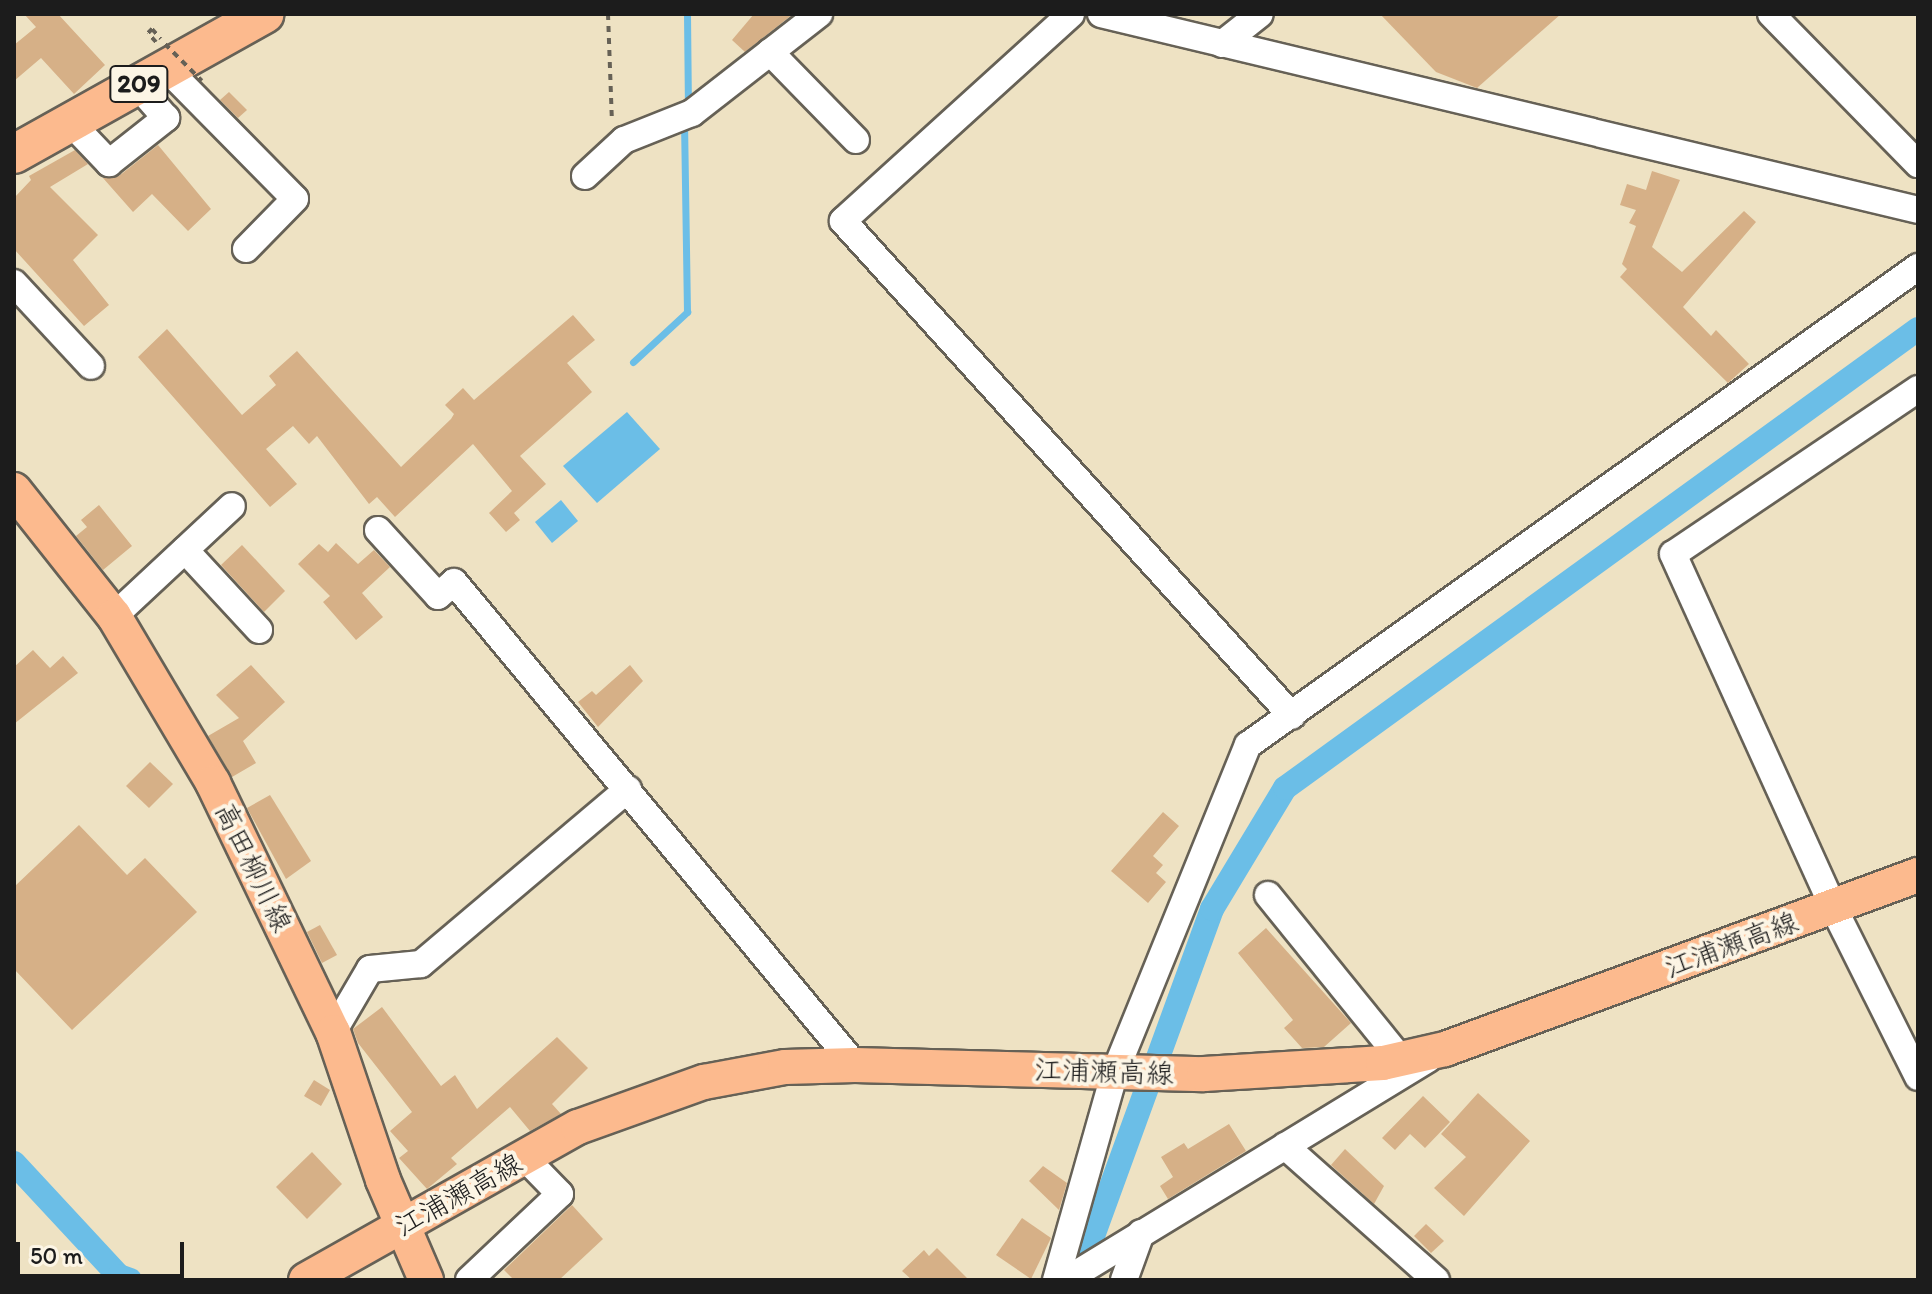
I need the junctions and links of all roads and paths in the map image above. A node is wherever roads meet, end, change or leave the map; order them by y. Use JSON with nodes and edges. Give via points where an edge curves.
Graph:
{"nodes":[{"id":1,"x":264,"y":14,"type":"edge"},
{"id":2,"x":608,"y":14,"type":"edge"},
{"id":3,"x":819,"y":14,"type":"edge"},
{"id":4,"x":1071,"y":14,"type":"edge"},
{"id":5,"x":1101,"y":14,"type":"edge"},
{"id":6,"x":1260,"y":14,"type":"edge"},
{"id":7,"x":1771,"y":14,"type":"edge"},
{"id":8,"x":1222,"y":44,"type":"junction"},
{"id":9,"x":770,"y":52,"type":"junction"},
{"id":10,"x":156,"y":66,"type":"junction"},
{"id":11,"x":202,"y":81,"type":"dead end"},
{"id":12,"x":70,"y":122,"type":"junction"},
{"id":13,"x":856,"y":140,"type":"dead end"},
{"id":14,"x":612,"y":148,"type":"junction"},
{"id":15,"x":14,"y":154,"type":"edge"},
{"id":16,"x":1918,"y":164,"type":"edge"},
{"id":17,"x":585,"y":176,"type":"dead end"},
{"id":18,"x":1918,"y":210,"type":"edge"},
{"id":19,"x":246,"y":249,"type":"dead end"},
{"id":20,"x":1918,"y":267,"type":"edge"},
{"id":21,"x":14,"y":283,"type":"edge"},
{"id":22,"x":91,"y":366,"type":"dead end"},
{"id":23,"x":1918,"y":389,"type":"edge"},
{"id":24,"x":14,"y":490,"type":"edge"},
{"id":25,"x":232,"y":506,"type":"dead end"},
{"id":26,"x":378,"y":530,"type":"dead end"},
{"id":27,"x":185,"y":550,"type":"junction"},
{"id":28,"x":114,"y":616,"type":"junction"},
{"id":29,"x":259,"y":630,"type":"dead end"},
{"id":30,"x":1292,"y":716,"type":"junction"},
{"id":31,"x":628,"y":789,"type":"junction"},
{"id":32,"x":1918,"y":875,"type":"edge"},
{"id":33,"x":1268,"y":895,"type":"dead end"},
{"id":34,"x":1833,"y":907,"type":"junction"},
{"id":35,"x":333,"y":1032,"type":"junction"},
{"id":36,"x":1445,"y":1049,"type":"junction"},
{"id":37,"x":1401,"y":1059,"type":"junction"},
{"id":38,"x":855,"y":1065,"type":"junction"},
{"id":39,"x":1124,"y":1072,"type":"junction"},
{"id":40,"x":1918,"y":1077,"type":"edge"},
{"id":41,"x":1285,"y":1146,"type":"junction"},
{"id":42,"x":524,"y":1157,"type":"junction"},
{"id":43,"x":402,"y":1225,"type":"junction"},
{"id":44,"x":1132,"y":1239,"type":"junction"},
{"id":45,"x":306,"y":1280,"type":"edge"},
{"id":46,"x":426,"y":1280,"type":"edge"},
{"id":47,"x":469,"y":1280,"type":"edge"},
{"id":48,"x":1056,"y":1280,"type":"edge"},
{"id":49,"x":1066,"y":1280,"type":"edge"},
{"id":50,"x":1124,"y":1280,"type":"edge"},
{"id":51,"x":1436,"y":1280,"type":"edge"}],
"edges":[{"from":1,"to":10,"type":"highway","number":"209"},
{"from":2,"to":14,"type":"path"},
{"from":3,"to":9,"type":"street"},
{"from":4,"to":30,"type":"street","via":[[843,221]]},
{"from":5,"to":8,"type":"street"},
{"from":6,"to":8,"type":"street"},
{"from":7,"to":16,"type":"street"},
{"from":8,"to":18,"type":"street"},
{"from":9,"to":13,"type":"street"},
{"from":9,"to":14,"type":"street","via":[[692,113]]},
{"from":10,"to":11,"type":"path","bridge":true},
{"from":10,"to":12,"type":"highway","number":"209"},
{"from":10,"to":12,"type":"street","via":[[166,118],[109,163]]},
{"from":10,"to":19,"type":"street","via":[[295,199]]},
{"from":12,"to":15,"type":"highway","number":"209"},
{"from":14,"to":17,"type":"street"},
{"from":20,"to":30,"type":"street"},
{"from":21,"to":22,"type":"street"},
{"from":23,"to":34,"type":"street","via":[[1673,554]]},
{"from":24,"to":28,"type":"main road","name":"高田柳川線"},
{"from":25,"to":27,"type":"street"},
{"from":26,"to":31,"type":"street","via":[[438,596],[454,582]]},
{"from":27,"to":28,"type":"street"},
{"from":27,"to":29,"type":"street"},
{"from":28,"to":35,"type":"main road","name":"高田柳川線","via":[[213,783]]},
{"from":30,"to":39,"type":"street","via":[[1248,745]]},
{"from":31,"to":35,"type":"street","via":[[421,964],[370,969]]},
{"from":31,"to":38,"type":"street"},
{"from":32,"to":34,"type":"main road","name":"江浦瀬高線"},
{"from":33,"to":37,"type":"street"},
{"from":34,"to":36,"type":"main road","name":"江浦瀬高線"},
{"from":34,"to":40,"type":"street"},
{"from":35,"to":43,"type":"main road","name":"高田柳川線"},
{"from":36,"to":37,"type":"main road","name":"江浦瀬高線"},
{"from":36,"to":41,"type":"street"},
{"from":37,"to":39,"type":"main road","name":"江浦瀬高線","via":[[1204,1074]]},
{"from":38,"to":39,"type":"main road","name":"江浦瀬高線"},
{"from":38,"to":42,"type":"main road","name":"江浦瀬高線","via":[[785,1067],[704,1082],[578,1127]]},
{"from":39,"to":48,"type":"street"},
{"from":41,"to":44,"type":"street"},
{"from":41,"to":51,"type":"street"},
{"from":42,"to":43,"type":"main road","name":"江浦瀬高線"},
{"from":42,"to":47,"type":"street","via":[[560,1194]]},
{"from":43,"to":45,"type":"main road","name":"江浦瀬高線"},
{"from":43,"to":46,"type":"main road","name":"高田柳川線"},
{"from":44,"to":49,"type":"street"},
{"from":44,"to":50,"type":"street"}]}
